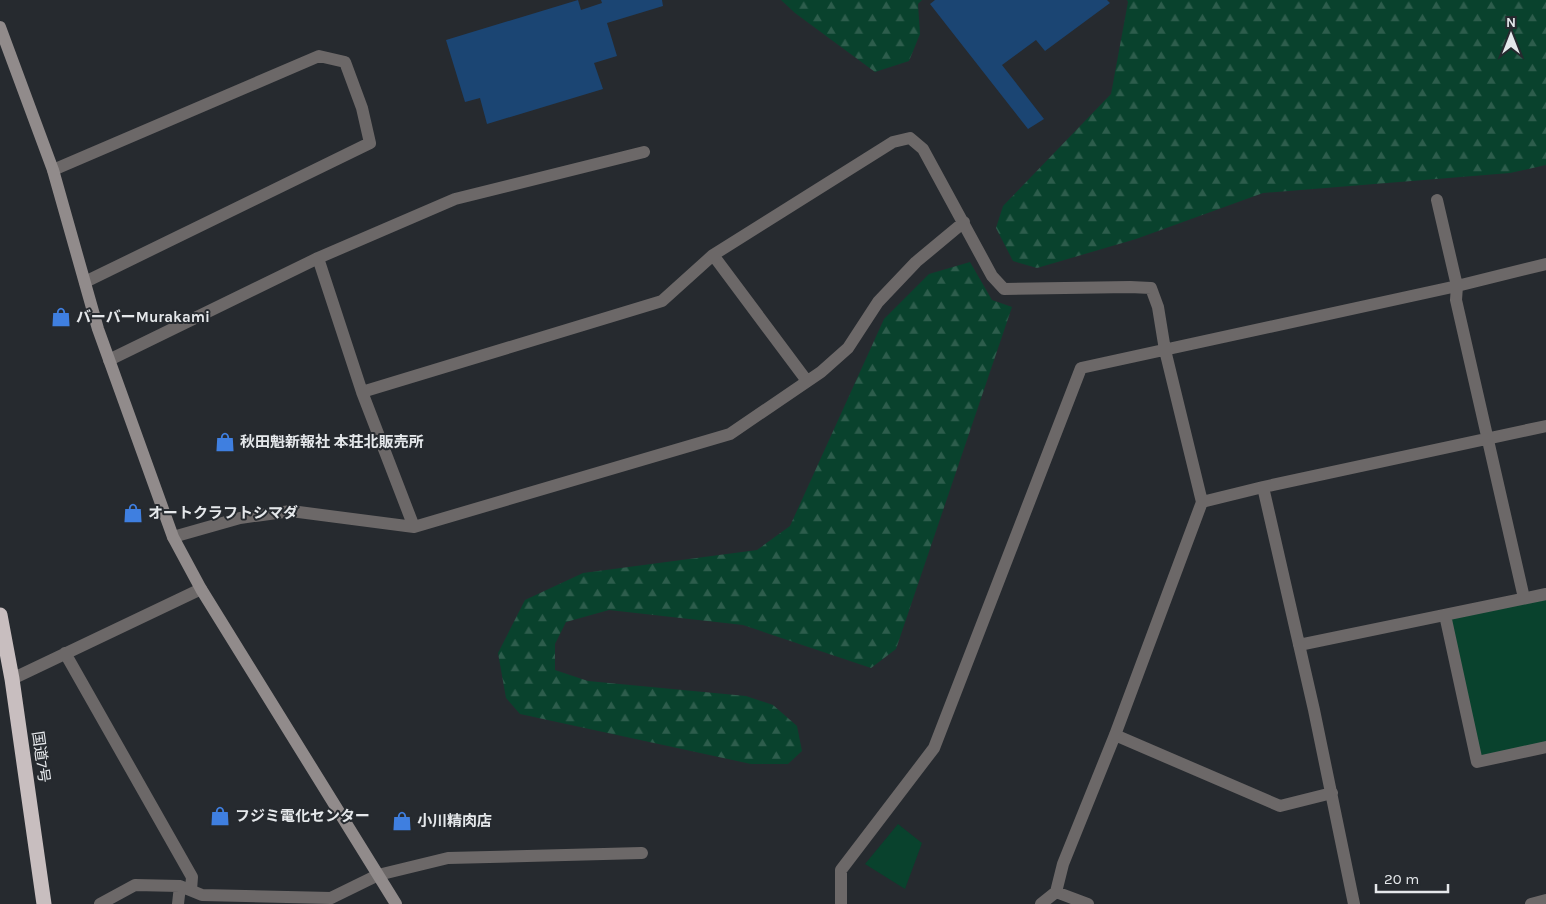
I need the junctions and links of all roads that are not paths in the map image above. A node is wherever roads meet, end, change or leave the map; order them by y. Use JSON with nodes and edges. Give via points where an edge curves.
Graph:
{"nodes":[{"id":1,"x":0,"y":27,"type":"edge"},
{"id":2,"x":644,"y":152,"type":"dead end"},
{"id":3,"x":53,"y":170,"type":"junction"},
{"id":4,"x":1437,"y":200,"type":"dead end"},
{"id":5,"x":964,"y":222,"type":"junction"},
{"id":6,"x":713,"y":255,"type":"junction"},
{"id":7,"x":318,"y":258,"type":"junction"},
{"id":8,"x":1546,"y":264,"type":"edge"},
{"id":9,"x":85,"y":282,"type":"junction"},
{"id":10,"x":1457,"y":286,"type":"junction"},
{"id":11,"x":1165,"y":350,"type":"junction"},
{"id":12,"x":109,"y":360,"type":"junction"},
{"id":13,"x":807,"y":381,"type":"junction"},
{"id":14,"x":362,"y":392,"type":"junction"},
{"id":15,"x":1546,"y":426,"type":"edge"},
{"id":16,"x":1488,"y":440,"type":"junction"},
{"id":17,"x":1263,"y":487,"type":"junction"},
{"id":18,"x":1202,"y":502,"type":"junction"},
{"id":19,"x":414,"y":527,"type":"junction"},
{"id":20,"x":173,"y":537,"type":"junction"},
{"id":21,"x":201,"y":589,"type":"junction"},
{"id":22,"x":1546,"y":594,"type":"edge"},
{"id":23,"x":1524,"y":598,"type":"junction"},
{"id":24,"x":0,"y":615,"type":"edge"},
{"id":25,"x":1445,"y":615,"type":"junction"},
{"id":26,"x":1299,"y":645,"type":"junction"},
{"id":27,"x":65,"y":653,"type":"junction"},
{"id":28,"x":7,"y":672,"type":"edge"},
{"id":29,"x":1115,"y":735,"type":"junction"},
{"id":30,"x":1546,"y":747,"type":"edge"},
{"id":31,"x":1332,"y":794,"type":"junction"},
{"id":32,"x":642,"y":853,"type":"dead end"},
{"id":33,"x":378,"y":875,"type":"junction"},
{"id":34,"x":186,"y":888,"type":"junction"},
{"id":35,"x":1056,"y":892,"type":"junction"},
{"id":36,"x":1546,"y":900,"type":"edge"},
{"id":37,"x":308,"y":901,"type":"edge"},
{"id":38,"x":44,"y":904,"type":"edge"},
{"id":39,"x":100,"y":904,"type":"edge"},
{"id":40,"x":178,"y":904,"type":"edge"},
{"id":41,"x":396,"y":904,"type":"edge"},
{"id":42,"x":841,"y":904,"type":"edge"},
{"id":43,"x":1041,"y":904,"type":"edge"},
{"id":44,"x":1088,"y":904,"type":"edge"},
{"id":45,"x":1354,"y":904,"type":"edge"},
{"id":46,"x":1531,"y":904,"type":"edge"}],
"edges":[{"from":1,"to":3,"type":"street"},
{"from":2,"to":7,"type":"street","via":[[455,199]]},
{"from":3,"to":9,"type":"street"},
{"from":3,"to":9,"type":"street","via":[[319,56],[345,62],[362,108],[370,143]]},
{"from":4,"to":10,"type":"street"},
{"from":5,"to":6,"type":"street","via":[[923,149],[910,138],[893,142]]},
{"from":5,"to":11,"type":"street","via":[[992,276],[1004,289],[1151,288],[1158,307]]},
{"from":5,"to":13,"type":"street","via":[[916,262],[878,302],[848,348]]},
{"from":6,"to":13,"type":"street"},
{"from":6,"to":14,"type":"street","via":[[662,301]]},
{"from":7,"to":12,"type":"street"},
{"from":7,"to":14,"type":"street"},
{"from":8,"to":10,"type":"street"},
{"from":9,"to":12,"type":"street"},
{"from":10,"to":11,"type":"street"},
{"from":10,"to":16,"type":"street","via":[[1456,300]]},
{"from":11,"to":18,"type":"street"},
{"from":11,"to":42,"type":"street","via":[[1081,368],[934,748],[841,870]]},
{"from":12,"to":20,"type":"street"},
{"from":13,"to":19,"type":"street","via":[[730,434]]},
{"from":14,"to":19,"type":"street"},
{"from":15,"to":16,"type":"street"},
{"from":16,"to":17,"type":"street"},
{"from":16,"to":23,"type":"street"},
{"from":17,"to":18,"type":"street"},
{"from":17,"to":26,"type":"street"},
{"from":18,"to":29,"type":"street"},
{"from":19,"to":20,"type":"street","via":[[291,511],[240,518]]},
{"from":20,"to":21,"type":"street"},
{"from":21,"to":27,"type":"street"},
{"from":21,"to":33,"type":"street"},
{"from":22,"to":23,"type":"street"},
{"from":23,"to":25,"type":"street"},
{"from":24,"to":28,"type":"highway","name":"国道7号"},
{"from":25,"to":26,"type":"street"},
{"from":25,"to":30,"type":"street","via":[[1477,762]]},
{"from":26,"to":31,"type":"street"},
{"from":27,"to":28,"type":"street"},
{"from":27,"to":34,"type":"street","via":[[192,878]]},
{"from":28,"to":38,"type":"highway","name":"国道7号"},
{"from":29,"to":31,"type":"street","via":[[1280,806]]},
{"from":29,"to":35,"type":"street","via":[[1063,864]]},
{"from":31,"to":45,"type":"street"},
{"from":32,"to":33,"type":"street","via":[[448,858]]},
{"from":33,"to":37,"type":"street","via":[[331,898]]},
{"from":33,"to":41,"type":"street"},
{"from":34,"to":37,"type":"street","via":[[202,895]]},
{"from":34,"to":39,"type":"street","via":[[134,885]]},
{"from":34,"to":40,"type":"street"},
{"from":35,"to":43,"type":"street"},
{"from":35,"to":44,"type":"street"},
{"from":36,"to":46,"type":"street"}]}
